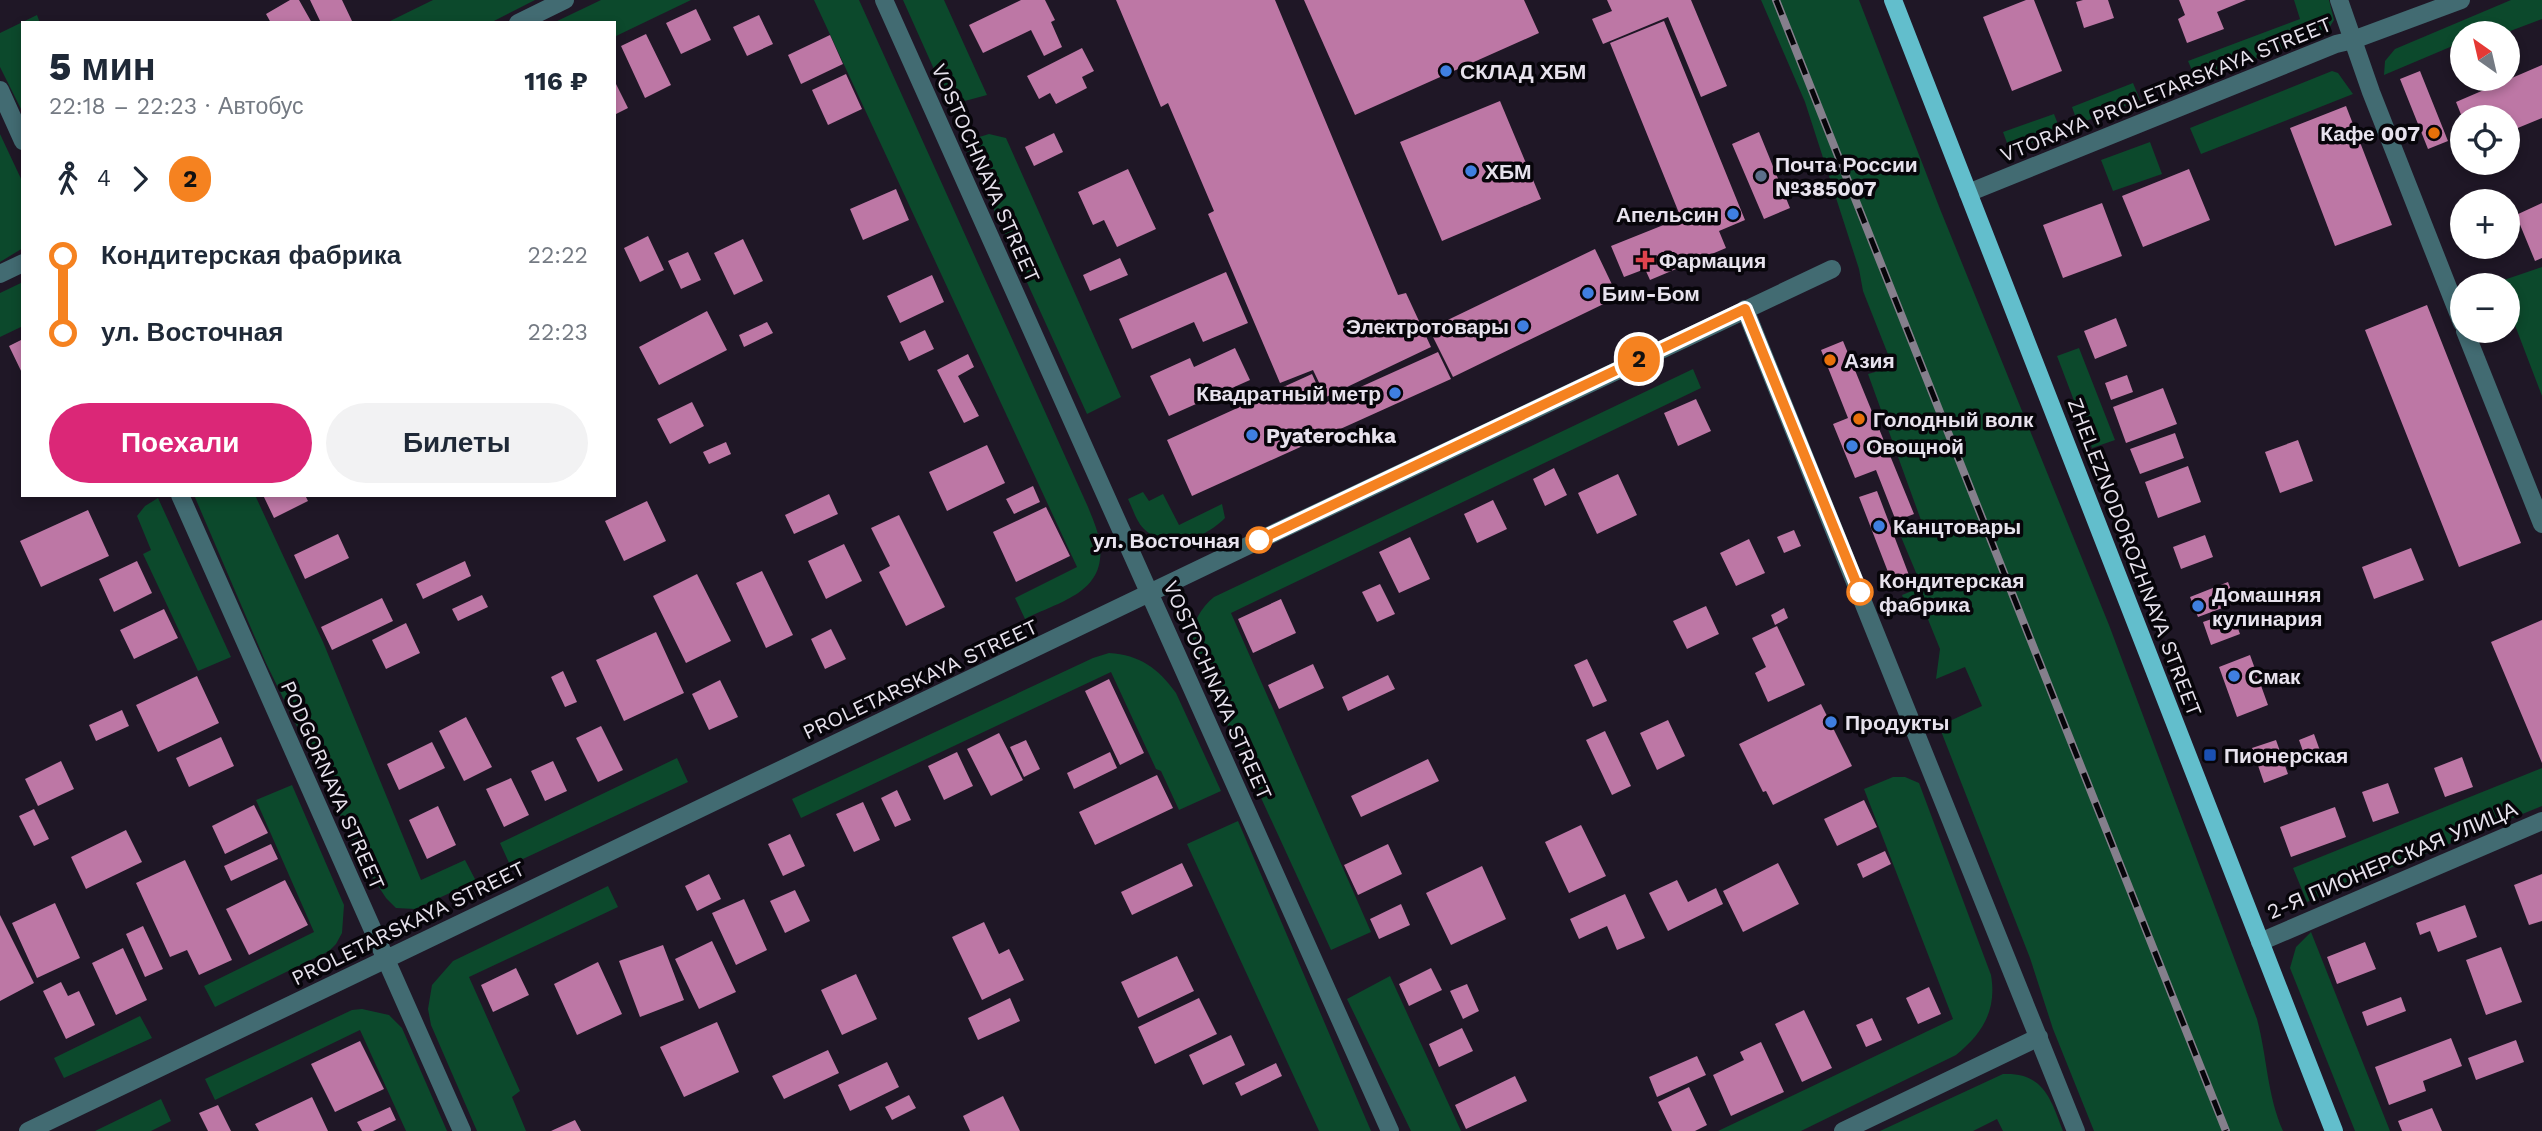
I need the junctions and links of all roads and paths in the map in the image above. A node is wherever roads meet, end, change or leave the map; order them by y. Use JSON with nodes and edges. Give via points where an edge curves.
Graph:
{"nodes":[{"id":1,"x":565,"y":0,"type":"edge"},
{"id":2,"x":884,"y":0,"type":"edge"},
{"id":3,"x":1893,"y":0,"type":"edge"},
{"id":4,"x":2339,"y":0,"type":"edge"},
{"id":5,"x":2461,"y":0,"type":"edge"},
{"id":6,"x":522,"y":21,"type":"edge"},
{"id":7,"x":2353,"y":40,"type":"junction"},
{"id":8,"x":0,"y":90,"type":"edge"},
{"id":9,"x":21,"y":137,"type":"edge"},
{"id":10,"x":1968,"y":193,"type":"junction"},
{"id":11,"x":21,"y":264,"type":"edge"},
{"id":12,"x":1832,"y":269,"type":"dead end"},
{"id":13,"x":0,"y":274,"type":"edge"},
{"id":14,"x":2450,"y":293,"type":"edge"},
{"id":15,"x":1745,"y":309,"type":"junction"},
{"id":16,"x":2470,"y":343,"type":"edge"},
{"id":17,"x":181,"y":497,"type":"edge"},
{"id":18,"x":2542,"y":524,"type":"edge"},
{"id":19,"x":1150,"y":594,"type":"junction"},
{"id":20,"x":2542,"y":821,"type":"edge"},
{"id":21,"x":2260,"y":942,"type":"junction"},
{"id":22,"x":386,"y":960,"type":"junction"},
{"id":23,"x":2039,"y":1037,"type":"junction"},
{"id":24,"x":28,"y":1131,"type":"edge"},
{"id":25,"x":462,"y":1131,"type":"edge"},
{"id":26,"x":1390,"y":1131,"type":"edge"},
{"id":27,"x":1843,"y":1131,"type":"edge"},
{"id":28,"x":2076,"y":1131,"type":"edge"},
{"id":29,"x":2334,"y":1131,"type":"edge"}],
"edges":[{"from":1,"to":6,"type":"street"},
{"from":2,"to":19,"type":"street","name":"VOSTOCHNAYA STREET"},
{"from":3,"to":10,"type":"main road","name":"ZHELEZNODOROZHNAYA STREET"},
{"from":4,"to":7,"type":"street"},
{"from":5,"to":7,"type":"street","name":"VTORAYA PROLETARSKAYA STREET"},
{"from":7,"to":10,"type":"street","name":"VTORAYA PROLETARSKAYA STREET"},
{"from":7,"to":14,"type":"street"},
{"from":8,"to":9,"type":"street"},
{"from":10,"to":21,"type":"main road","name":"ZHELEZNODOROZHNAYA STREET"},
{"from":11,"to":13,"type":"street"},
{"from":12,"to":15,"type":"street","name":"PROLETARSKAYA STREET"},
{"from":15,"to":19,"type":"street","name":"PROLETARSKAYA STREET"},
{"from":15,"to":23,"type":"street"},
{"from":16,"to":18,"type":"street"},
{"from":17,"to":22,"type":"street","name":"PODGORNAYA STREET"},
{"from":19,"to":22,"type":"street","name":"PROLETARSKAYA STREET"},
{"from":19,"to":26,"type":"street","name":"VOSTOCHNAYA STREET"},
{"from":20,"to":21,"type":"street","name":"2-Я ПИОНЕРСКАЯ УЛИЦА"},
{"from":21,"to":29,"type":"main road","name":"ZHELEZNODOROZHNAYA STREET"},
{"from":22,"to":24,"type":"street","name":"PROLETARSKAYA STREET"},
{"from":22,"to":25,"type":"street","name":"PODGORNAYA STREET"},
{"from":23,"to":27,"type":"street"},
{"from":23,"to":28,"type":"street"}]}
